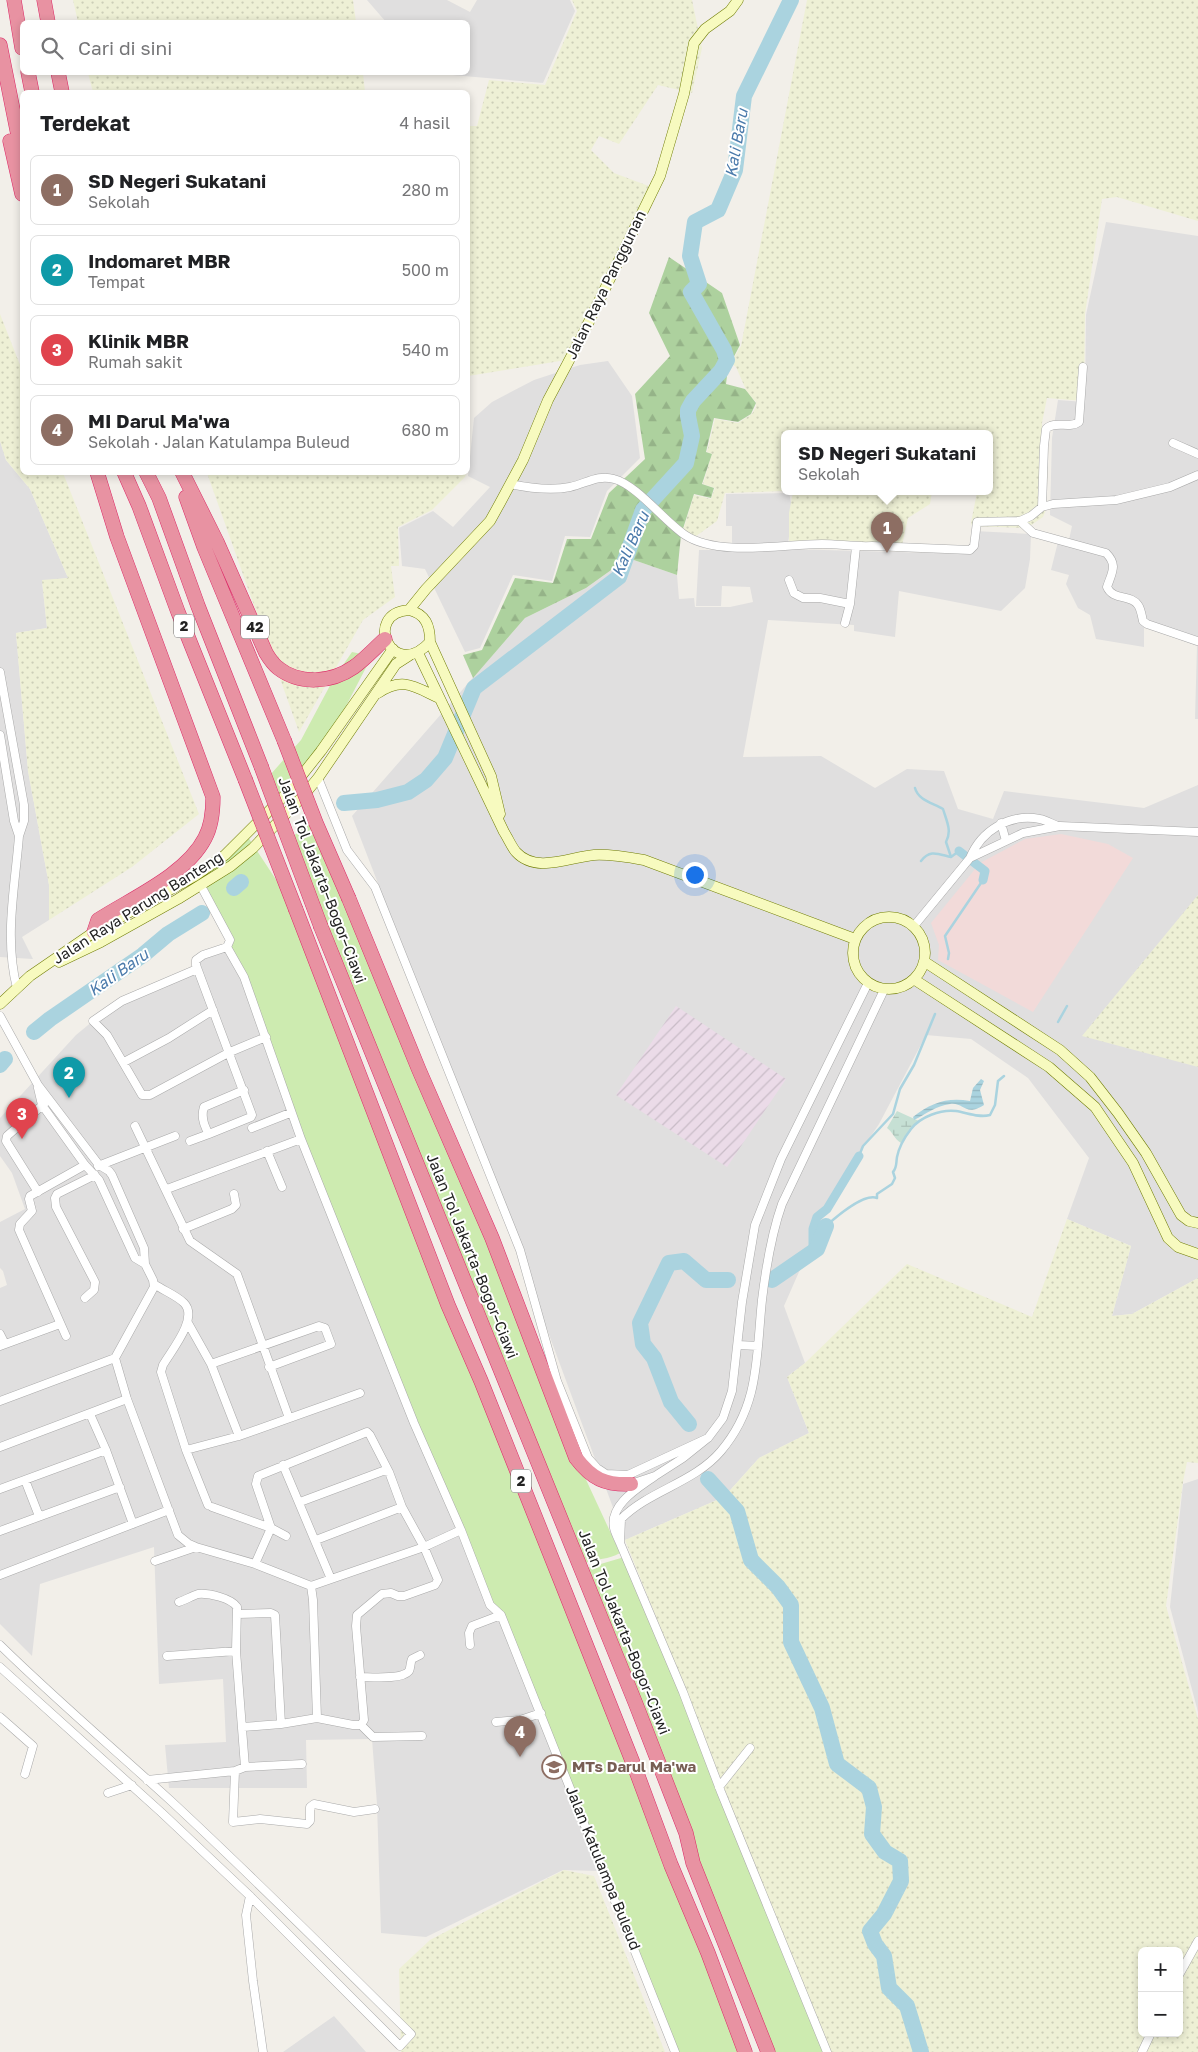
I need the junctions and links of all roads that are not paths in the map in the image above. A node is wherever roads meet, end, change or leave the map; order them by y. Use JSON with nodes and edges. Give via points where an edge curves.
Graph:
{"nodes":[{"id":1,"x":14,"y":0,"type":"edge"},
{"id":2,"x":44,"y":0,"type":"edge"},
{"id":3,"x":738,"y":0,"type":"edge"},
{"id":4,"x":48,"y":20,"type":"edge"},
{"id":5,"x":20,"y":36,"type":"edge"},
{"id":6,"x":0,"y":45,"type":"edge"},
{"id":7,"x":29,"y":75,"type":"edge"},
{"id":8,"x":59,"y":75,"type":"edge"},
{"id":9,"x":0,"y":85,"type":"edge"},
{"id":10,"x":32,"y":90,"type":"edge"},
{"id":11,"x":62,"y":90,"type":"edge"},
{"id":12,"x":20,"y":145,"type":"edge"},
{"id":13,"x":20,"y":185,"type":"edge"},
{"id":14,"x":1083,"y":367,"type":"dead end"},
{"id":15,"x":1173,"y":443,"type":"dead end"},
{"id":16,"x":1198,"y":454,"type":"edge"},
{"id":17,"x":98,"y":475,"type":"edge"},
{"id":18,"x":125,"y":475,"type":"edge"},
{"id":19,"x":148,"y":475,"type":"edge"},
{"id":20,"x":178,"y":475,"type":"edge"},
{"id":21,"x":183,"y":475,"type":"edge"},
{"id":22,"x":1198,"y":475,"type":"edge"},
{"id":23,"x":510,"y":484,"type":"junction"},
{"id":24,"x":1042,"y":507,"type":"junction"},
{"id":25,"x":1020,"y":522,"type":"junction"},
{"id":26,"x":856,"y":547,"type":"junction"},
{"id":27,"x":789,"y":580,"type":"dead end"},
{"id":28,"x":850,"y":604,"type":"junction"},
{"id":29,"x":409,"y":610,"type":"junction"},
{"id":30,"x":846,"y":623,"type":"dead end"},
{"id":31,"x":1197,"y":641,"type":"edge"},
{"id":32,"x":430,"y":642,"type":"junction"},
{"id":33,"x":389,"y":644,"type":"junction"},
{"id":34,"x":414,"y":654,"type":"junction"},
{"id":35,"x":0,"y":672,"type":"edge"},
{"id":36,"x":371,"y":698,"type":"junction"},
{"id":37,"x":441,"y":702,"type":"junction"},
{"id":38,"x":0,"y":735,"type":"edge"},
{"id":39,"x":318,"y":778,"type":"junction"},
{"id":40,"x":1001,"y":823,"type":"junction"},
{"id":41,"x":1060,"y":826,"type":"junction"},
{"id":42,"x":504,"y":832,"type":"junction"},
{"id":43,"x":1198,"y":832,"type":"edge"},
{"id":44,"x":19,"y":836,"type":"junction"},
{"id":45,"x":1006,"y":841,"type":"junction"},
{"id":46,"x":970,"y":858,"type":"junction"},
{"id":47,"x":203,"y":890,"type":"junction"},
{"id":48,"x":914,"y":926,"type":"junction"},
{"id":49,"x":97,"y":937,"type":"junction"},
{"id":50,"x":855,"y":939,"type":"junction"},
{"id":51,"x":228,"y":944,"type":"junction"},
{"id":52,"x":925,"y":962,"type":"junction"},
{"id":53,"x":197,"y":969,"type":"junction"},
{"id":54,"x":915,"y":980,"type":"junction"},
{"id":55,"x":868,"y":983,"type":"junction"},
{"id":56,"x":17,"y":988,"type":"junction"},
{"id":57,"x":884,"y":990,"type":"junction"},
{"id":58,"x":0,"y":1004,"type":"edge"},
{"id":59,"x":213,"y":1010,"type":"junction"},
{"id":60,"x":0,"y":1016,"type":"edge"},
{"id":61,"x":266,"y":1037,"type":"junction"},
{"id":62,"x":230,"y":1052,"type":"junction"},
{"id":63,"x":124,"y":1062,"type":"junction"},
{"id":64,"x":36,"y":1083,"type":"junction"},
{"id":65,"x":244,"y":1090,"type":"junction"},
{"id":66,"x":49,"y":1100,"type":"junction"},
{"id":67,"x":42,"y":1105,"type":"junction"},
{"id":68,"x":290,"y":1113,"type":"junction"},
{"id":69,"x":135,"y":1126,"type":"dead end"},
{"id":70,"x":252,"y":1128,"type":"dead end"},
{"id":71,"x":209,"y":1134,"type":"junction"},
{"id":72,"x":175,"y":1136,"type":"dead end"},
{"id":73,"x":301,"y":1139,"type":"junction"},
{"id":74,"x":190,"y":1141,"type":"dead end"},
{"id":75,"x":147,"y":1147,"type":"junction"},
{"id":76,"x":267,"y":1151,"type":"junction"},
{"id":77,"x":99,"y":1165,"type":"junction"},
{"id":78,"x":90,"y":1170,"type":"junction"},
{"id":79,"x":282,"y":1187,"type":"dead end"},
{"id":80,"x":167,"y":1189,"type":"junction"},
{"id":81,"x":38,"y":1192,"type":"junction"},
{"id":82,"x":234,"y":1194,"type":"dead end"},
{"id":83,"x":1198,"y":1223,"type":"edge"},
{"id":84,"x":183,"y":1229,"type":"junction"},
{"id":85,"x":1197,"y":1255,"type":"edge"},
{"id":86,"x":145,"y":1264,"type":"junction"},
{"id":87,"x":154,"y":1284,"type":"junction"},
{"id":88,"x":85,"y":1298,"type":"dead end"},
{"id":89,"x":188,"y":1323,"type":"junction"},
{"id":90,"x":60,"y":1324,"type":"junction"},
{"id":91,"x":0,"y":1334,"type":"edge"},
{"id":92,"x":66,"y":1336,"type":"dead end"},
{"id":93,"x":2,"y":1345,"type":"edge"},
{"id":94,"x":738,"y":1345,"type":"junction"},
{"id":95,"x":758,"y":1346,"type":"junction"},
{"id":96,"x":262,"y":1347,"type":"junction"},
{"id":97,"x":114,"y":1358,"type":"junction"},
{"id":98,"x":211,"y":1364,"type":"junction"},
{"id":99,"x":269,"y":1367,"type":"junction"},
{"id":100,"x":360,"y":1393,"type":"dead end"},
{"id":101,"x":127,"y":1399,"type":"junction"},
{"id":102,"x":0,"y":1402,"type":"edge"},
{"id":103,"x":90,"y":1414,"type":"junction"},
{"id":104,"x":289,"y":1418,"type":"junction"},
{"id":105,"x":239,"y":1436,"type":"junction"},
{"id":106,"x":708,"y":1438,"type":"junction"},
{"id":107,"x":0,"y":1447,"type":"edge"},
{"id":108,"x":106,"y":1450,"type":"junction"},
{"id":109,"x":186,"y":1450,"type":"junction"},
{"id":110,"x":283,"y":1465,"type":"junction"},
{"id":111,"x":389,"y":1472,"type":"junction"},
{"id":112,"x":656,"y":1476,"type":"junction"},
{"id":113,"x":25,"y":1480,"type":"junction"},
{"id":114,"x":631,"y":1484,"type":"joint"},
{"id":115,"x":120,"y":1487,"type":"junction"},
{"id":116,"x":0,"y":1489,"type":"edge"},
{"id":117,"x":300,"y":1502,"type":"junction"},
{"id":118,"x":402,"y":1507,"type":"junction"},
{"id":119,"x":169,"y":1510,"type":"junction"},
{"id":120,"x":39,"y":1516,"type":"junction"},
{"id":121,"x":133,"y":1524,"type":"junction"},
{"id":122,"x":271,"y":1528,"type":"junction"},
{"id":123,"x":461,"y":1530,"type":"junction"},
{"id":124,"x":0,"y":1531,"type":"edge"},
{"id":125,"x":286,"y":1536,"type":"dead end"},
{"id":126,"x":316,"y":1540,"type":"junction"},
{"id":127,"x":620,"y":1543,"type":"junction"},
{"id":128,"x":196,"y":1547,"type":"junction"},
{"id":129,"x":424,"y":1547,"type":"junction"},
{"id":130,"x":155,"y":1561,"type":"dead end"},
{"id":131,"x":255,"y":1564,"type":"junction"},
{"id":132,"x":0,"y":1575,"type":"edge"},
{"id":133,"x":331,"y":1579,"type":"junction"},
{"id":134,"x":311,"y":1586,"type":"junction"},
{"id":135,"x":178,"y":1602,"type":"dead end"},
{"id":136,"x":238,"y":1614,"type":"junction"},
{"id":137,"x":501,"y":1615,"type":"junction"},
{"id":138,"x":0,"y":1645,"type":"edge"},
{"id":139,"x":470,"y":1645,"type":"dead end"},
{"id":140,"x":236,"y":1651,"type":"junction"},
{"id":141,"x":420,"y":1655,"type":"dead end"},
{"id":142,"x":167,"y":1656,"type":"dead end"},
{"id":143,"x":0,"y":1667,"type":"edge"},
{"id":144,"x":360,"y":1677,"type":"junction"},
{"id":145,"x":36,"y":1681,"type":"junction"},
{"id":146,"x":26,"y":1691,"type":"junction"},
{"id":147,"x":541,"y":1713,"type":"junction"},
{"id":148,"x":0,"y":1717,"type":"edge"},
{"id":149,"x":317,"y":1718,"type":"junction"},
{"id":150,"x":496,"y":1722,"type":"dead end"},
{"id":151,"x":281,"y":1724,"type":"junction"},
{"id":152,"x":361,"y":1725,"type":"junction"},
{"id":153,"x":243,"y":1727,"type":"junction"},
{"id":154,"x":422,"y":1736,"type":"dead end"},
{"id":155,"x":750,"y":1748,"type":"dead end"},
{"id":156,"x":302,"y":1764,"type":"dead end"},
{"id":157,"x":245,"y":1767,"type":"junction"},
{"id":158,"x":234,"y":1771,"type":"junction"},
{"id":159,"x":25,"y":1774,"type":"dead end"},
{"id":160,"x":147,"y":1780,"type":"junction"},
{"id":161,"x":132,"y":1785,"type":"junction"},
{"id":162,"x":719,"y":1787,"type":"junction"},
{"id":163,"x":108,"y":1793,"type":"dead end"},
{"id":164,"x":375,"y":1809,"type":"dead end"},
{"id":165,"x":250,"y":1896,"type":"junction"},
{"id":166,"x":1198,"y":1941,"type":"edge"},
{"id":167,"x":1183,"y":1968,"type":"edge"},
{"id":168,"x":1149,"y":2037,"type":"edge"},
{"id":169,"x":263,"y":2052,"type":"edge"},
{"id":170,"x":676,"y":2052,"type":"edge"},
{"id":171,"x":746,"y":2052,"type":"edge"},
{"id":172,"x":768,"y":2052,"type":"edge"},
{"id":173,"x":827,"y":2052,"type":"edge"},
{"id":174,"x":1142,"y":2052,"type":"edge"}],
"edges":[{"from":1,"to":5,"type":"highway"},
{"from":2,"to":4,"type":"highway"},
{"from":3,"to":23,"type":"street","name":"Jalan Raya Panggunan","via":[[730,11],[705,29],[694,44],[684,94],[660,176],[548,400]]},
{"from":6,"to":12,"type":"highway"},
{"from":7,"to":10,"type":"highway"},
{"from":8,"to":11,"type":"highway"},
{"from":9,"to":13,"type":"highway"},
{"from":14,"to":24,"type":"street","via":[[1080,422],[1051,425],[1046,429]]},
{"from":15,"to":16,"type":"street"},
{"from":17,"to":49,"type":"highway","via":[[117,537],[213,797],[213,811],[205,839],[187,862],[164,880],[98,920]]},
{"from":18,"to":171,"type":"highway","number":"2","bridge":true,"via":[[444,1296],[481,1381]]},
{"from":19,"to":172,"type":"highway","name":"Jalan Tol Jakarta–Bogor–Ciawi","number":"2","bridge":true,"via":[[321,927],[635,1702],[686,1833],[693,1863]]},
{"from":20,"to":114,"type":"highway","number":"42","bridge":true,"via":[[316,823],[492,1238],[576,1458],[599,1480],[613,1485]]},
{"from":21,"to":33,"type":"highway","number":"42","via":[[266,653],[276,668],[297,678],[331,678],[354,668]]},
{"from":22,"to":24,"type":"street","via":[[1170,487],[1116,500]]},
{"from":23,"to":26,"type":"street","via":[[528,488],[561,488],[611,478],[640,496],[686,536],[708,545],[742,548],[824,544]]},
{"from":23,"to":29,"type":"street","name":"Jalan Raya Panggunan","via":[[490,522]]},
{"from":24,"to":25,"type":"street"},
{"from":25,"to":26,"type":"street","via":[[977,522],[974,546],[970,550]]},
{"from":25,"to":31,"type":"street","via":[[1033,533],[1106,553],[1114,566],[1107,587],[1112,594],[1134,601],[1147,624]]},
{"from":26,"to":28,"type":"street"},
{"from":27,"to":28,"type":"street","via":[[794,593],[803,598]]},
{"from":28,"to":30,"type":"street"},
{"from":29,"to":32,"type":"street","via":[[426,620]]},
{"from":29,"to":33,"type":"street","via":[[390,618],[385,632]]},
{"from":32,"to":34,"type":"street"},
{"from":32,"to":42,"type":"street","via":[[491,776]]},
{"from":33,"to":34,"type":"street","via":[[402,655]]},
{"from":33,"to":49,"type":"street","name":"Jalan Raya Parung Banteng","via":[[321,751],[291,789],[225,855]]},
{"from":34,"to":36,"type":"street","name":"Jalan Raya Parung Banteng","via":[[396,664]]},
{"from":34,"to":37,"type":"street"},
{"from":35,"to":44,"type":"street","via":[[24,805],[24,821]]},
{"from":36,"to":37,"type":"street","via":[[387,687],[405,684]]},
{"from":36,"to":39,"type":"street","name":"Jalan Raya Parung Banteng"},
{"from":37,"to":42,"type":"street"},
{"from":38,"to":44,"type":"street"},
{"from":39,"to":47,"type":"street","name":"Jalan Raya Parung Banteng","via":[[253,848]]},
{"from":39,"to":106,"type":"street","via":[[347,850],[375,887],[520,1250],[558,1381],[588,1458],[606,1474],[628,1476]]},
{"from":40,"to":41,"type":"street","via":[[1020,818],[1039,819]]},
{"from":40,"to":45,"type":"street"},
{"from":40,"to":46,"type":"street","via":[[975,846]]},
{"from":41,"to":43,"type":"street"},
{"from":41,"to":45,"type":"street","via":[[1022,833]]},
{"from":42,"to":50,"type":"street","via":[[516,852],[529,860],[547,864],[594,855],[644,860]]},
{"from":44,"to":56,"type":"street","via":[[10,943],[11,966]]},
{"from":45,"to":46,"type":"street"},
{"from":46,"to":48,"type":"street"},
{"from":47,"to":49,"type":"street","name":"Jalan Raya Parung Banteng"},
{"from":47,"to":51,"type":"street"},
{"from":48,"to":50,"type":"street","via":[[896,918],[876,919]]},
{"from":48,"to":52,"type":"street","via":[[924,943]]},
{"from":49,"to":56,"type":"street","name":"Jalan Raya Parung Banteng","via":[[30,976]]},
{"from":50,"to":55,"type":"street","via":[[854,962]]},
{"from":51,"to":53,"type":"street","via":[[196,960]]},
{"from":51,"to":61,"type":"street"},
{"from":52,"to":54,"type":"street"},
{"from":52,"to":83,"type":"street","via":[[1060,1050],[1090,1077],[1146,1153],[1181,1216]]},
{"from":53,"to":59,"type":"street"},
{"from":53,"to":63,"type":"street","via":[[122,1001],[93,1021],[107,1035]]},
{"from":54,"to":57,"type":"street","via":[[906,986]]},
{"from":54,"to":85,"type":"street","via":[[1049,1067],[1075,1088],[1094,1107],[1133,1163],[1168,1238],[1178,1248]]},
{"from":55,"to":57,"type":"street"},
{"from":55,"to":94,"type":"street","via":[[763,1202],[750,1245]]},
{"from":56,"to":58,"type":"street","name":"Jalan Raya Parung Banteng"},
{"from":57,"to":95,"type":"street","via":[[782,1204],[770,1243]]},
{"from":59,"to":62,"type":"street"},
{"from":59,"to":63,"type":"street"},
{"from":60,"to":64,"type":"street"},
{"from":61,"to":62,"type":"street"},
{"from":61,"to":68,"type":"street"},
{"from":62,"to":63,"type":"street","via":[[146,1096],[142,1095]]},
{"from":62,"to":65,"type":"street"},
{"from":64,"to":66,"type":"street"},
{"from":64,"to":67,"type":"street"},
{"from":65,"to":71,"type":"street","via":[[204,1108],[204,1127]]},
{"from":65,"to":71,"type":"street","via":[[251,1117]]},
{"from":66,"to":67,"type":"street"},
{"from":66,"to":77,"type":"street"},
{"from":67,"to":78,"type":"street"},
{"from":67,"to":81,"type":"street","via":[[7,1136],[6,1141]]},
{"from":68,"to":70,"type":"street"},
{"from":68,"to":73,"type":"street"},
{"from":69,"to":75,"type":"street"},
{"from":71,"to":74,"type":"street"},
{"from":72,"to":75,"type":"street"},
{"from":73,"to":76,"type":"street"},
{"from":73,"to":123,"type":"street","via":[[414,1423]]},
{"from":75,"to":77,"type":"street"},
{"from":75,"to":80,"type":"street"},
{"from":76,"to":79,"type":"street"},
{"from":76,"to":80,"type":"street"},
{"from":77,"to":78,"type":"street"},
{"from":77,"to":86,"type":"street","via":[[112,1175],[144,1248]]},
{"from":78,"to":81,"type":"street"},
{"from":78,"to":86,"type":"street","via":[[103,1187],[134,1258]]},
{"from":78,"to":88,"type":"street","via":[[54,1198],[95,1282],[94,1290]]},
{"from":80,"to":84,"type":"street"},
{"from":81,"to":90,"type":"street","via":[[30,1196],[32,1211],[20,1224],[19,1230]]},
{"from":82,"to":84,"type":"street","via":[[236,1205],[232,1209]]},
{"from":84,"to":96,"type":"street","via":[[190,1241],[237,1274]]},
{"from":86,"to":87,"type":"street"},
{"from":87,"to":89,"type":"street","via":[[186,1305]]},
{"from":87,"to":97,"type":"street"},
{"from":89,"to":98,"type":"street"},
{"from":89,"to":109,"type":"street","via":[[161,1369]]},
{"from":90,"to":92,"type":"street"},
{"from":90,"to":93,"type":"street"},
{"from":91,"to":93,"type":"street"},
{"from":94,"to":95,"type":"street"},
{"from":94,"to":106,"type":"street","via":[[732,1391],[722,1418]]},
{"from":95,"to":127,"type":"street","via":[[754,1384],[742,1423],[720,1452],[697,1472],[632,1508],[621,1519]]},
{"from":96,"to":98,"type":"street"},
{"from":96,"to":99,"type":"street"},
{"from":96,"to":99,"type":"street","via":[[320,1326],[325,1328],[332,1342]]},
{"from":97,"to":101,"type":"street"},
{"from":97,"to":102,"type":"street"},
{"from":98,"to":105,"type":"street"},
{"from":99,"to":104,"type":"street"},
{"from":100,"to":104,"type":"street"},
{"from":101,"to":103,"type":"street"},
{"from":101,"to":119,"type":"street"},
{"from":103,"to":107,"type":"street"},
{"from":103,"to":108,"type":"street"},
{"from":104,"to":105,"type":"street"},
{"from":105,"to":109,"type":"street"},
{"from":106,"to":112,"type":"street"},
{"from":108,"to":113,"type":"street"},
{"from":108,"to":115,"type":"street"},
{"from":109,"to":122,"type":"street","via":[[210,1506]]},
{"from":110,"to":111,"type":"street","via":[[367,1432]]},
{"from":110,"to":117,"type":"street"},
{"from":110,"to":122,"type":"street","via":[[258,1476],[256,1481]]},
{"from":111,"to":117,"type":"street","via":[[384,1471]]},
{"from":111,"to":118,"type":"street"},
{"from":112,"to":114,"type":"street"},
{"from":112,"to":127,"type":"street","via":[[627,1497],[617,1512],[614,1526]]},
{"from":113,"to":116,"type":"street"},
{"from":113,"to":120,"type":"street"},
{"from":115,"to":120,"type":"street"},
{"from":115,"to":121,"type":"street"},
{"from":117,"to":126,"type":"street"},
{"from":118,"to":126,"type":"street"},
{"from":118,"to":129,"type":"street"},
{"from":119,"to":121,"type":"street"},
{"from":119,"to":128,"type":"street","via":[[176,1532],[185,1542]]},
{"from":120,"to":124,"type":"street"},
{"from":121,"to":132,"type":"street"},
{"from":122,"to":125,"type":"street"},
{"from":122,"to":131,"type":"street"},
{"from":123,"to":129,"type":"street"},
{"from":123,"to":137,"type":"street","name":"Jalan Katulampa Buleud","via":[[490,1605]]},
{"from":126,"to":133,"type":"street"},
{"from":127,"to":162,"type":"street"},
{"from":128,"to":130,"type":"street"},
{"from":128,"to":131,"type":"street"},
{"from":129,"to":133,"type":"street"},
{"from":129,"to":144,"type":"street","via":[[437,1583],[404,1596],[382,1594],[356,1616]]},
{"from":131,"to":134,"type":"street"},
{"from":133,"to":134,"type":"street"},
{"from":134,"to":149,"type":"street"},
{"from":135,"to":136,"type":"street","via":[[198,1594],[212,1596],[233,1602]]},
{"from":136,"to":140,"type":"street"},
{"from":136,"to":151,"type":"street","via":[[275,1615]]},
{"from":137,"to":139,"type":"street","via":[[472,1626],[468,1633]]},
{"from":137,"to":147,"type":"street","name":"Jalan Katulampa Buleud"},
{"from":138,"to":145,"type":"street"},
{"from":140,"to":142,"type":"street"},
{"from":140,"to":153,"type":"street"},
{"from":141,"to":144,"type":"street","via":[[412,1659],[406,1673],[398,1676]]},
{"from":143,"to":146,"type":"street"},
{"from":144,"to":152,"type":"street","via":[[364,1720]]},
{"from":145,"to":146,"type":"street"},
{"from":145,"to":160,"type":"street"},
{"from":146,"to":161,"type":"street"},
{"from":147,"to":150,"type":"street","via":[[520,1720]]},
{"from":147,"to":170,"type":"street","name":"Jalan Katulampa Buleud"},
{"from":148,"to":159,"type":"street","via":[[33,1746]]},
{"from":149,"to":151,"type":"street"},
{"from":149,"to":152,"type":"street"},
{"from":151,"to":153,"type":"street"},
{"from":152,"to":154,"type":"street","via":[[373,1737]]},
{"from":153,"to":157,"type":"street"},
{"from":155,"to":162,"type":"street"},
{"from":156,"to":157,"type":"street"},
{"from":157,"to":158,"type":"street"},
{"from":158,"to":160,"type":"street"},
{"from":158,"to":164,"type":"street","via":[[233,1822],[260,1820],[307,1824],[310,1807],[314,1804],[354,1812]]},
{"from":160,"to":165,"type":"street","via":[[268,1892],[411,2034],[400,2046]]},
{"from":161,"to":163,"type":"street"},
{"from":161,"to":165,"type":"street"},
{"from":162,"to":173,"type":"street"},
{"from":165,"to":169,"type":"street","via":[[246,1914]]},
{"from":166,"to":167,"type":"street"},
{"from":168,"to":174,"type":"street"}]}
